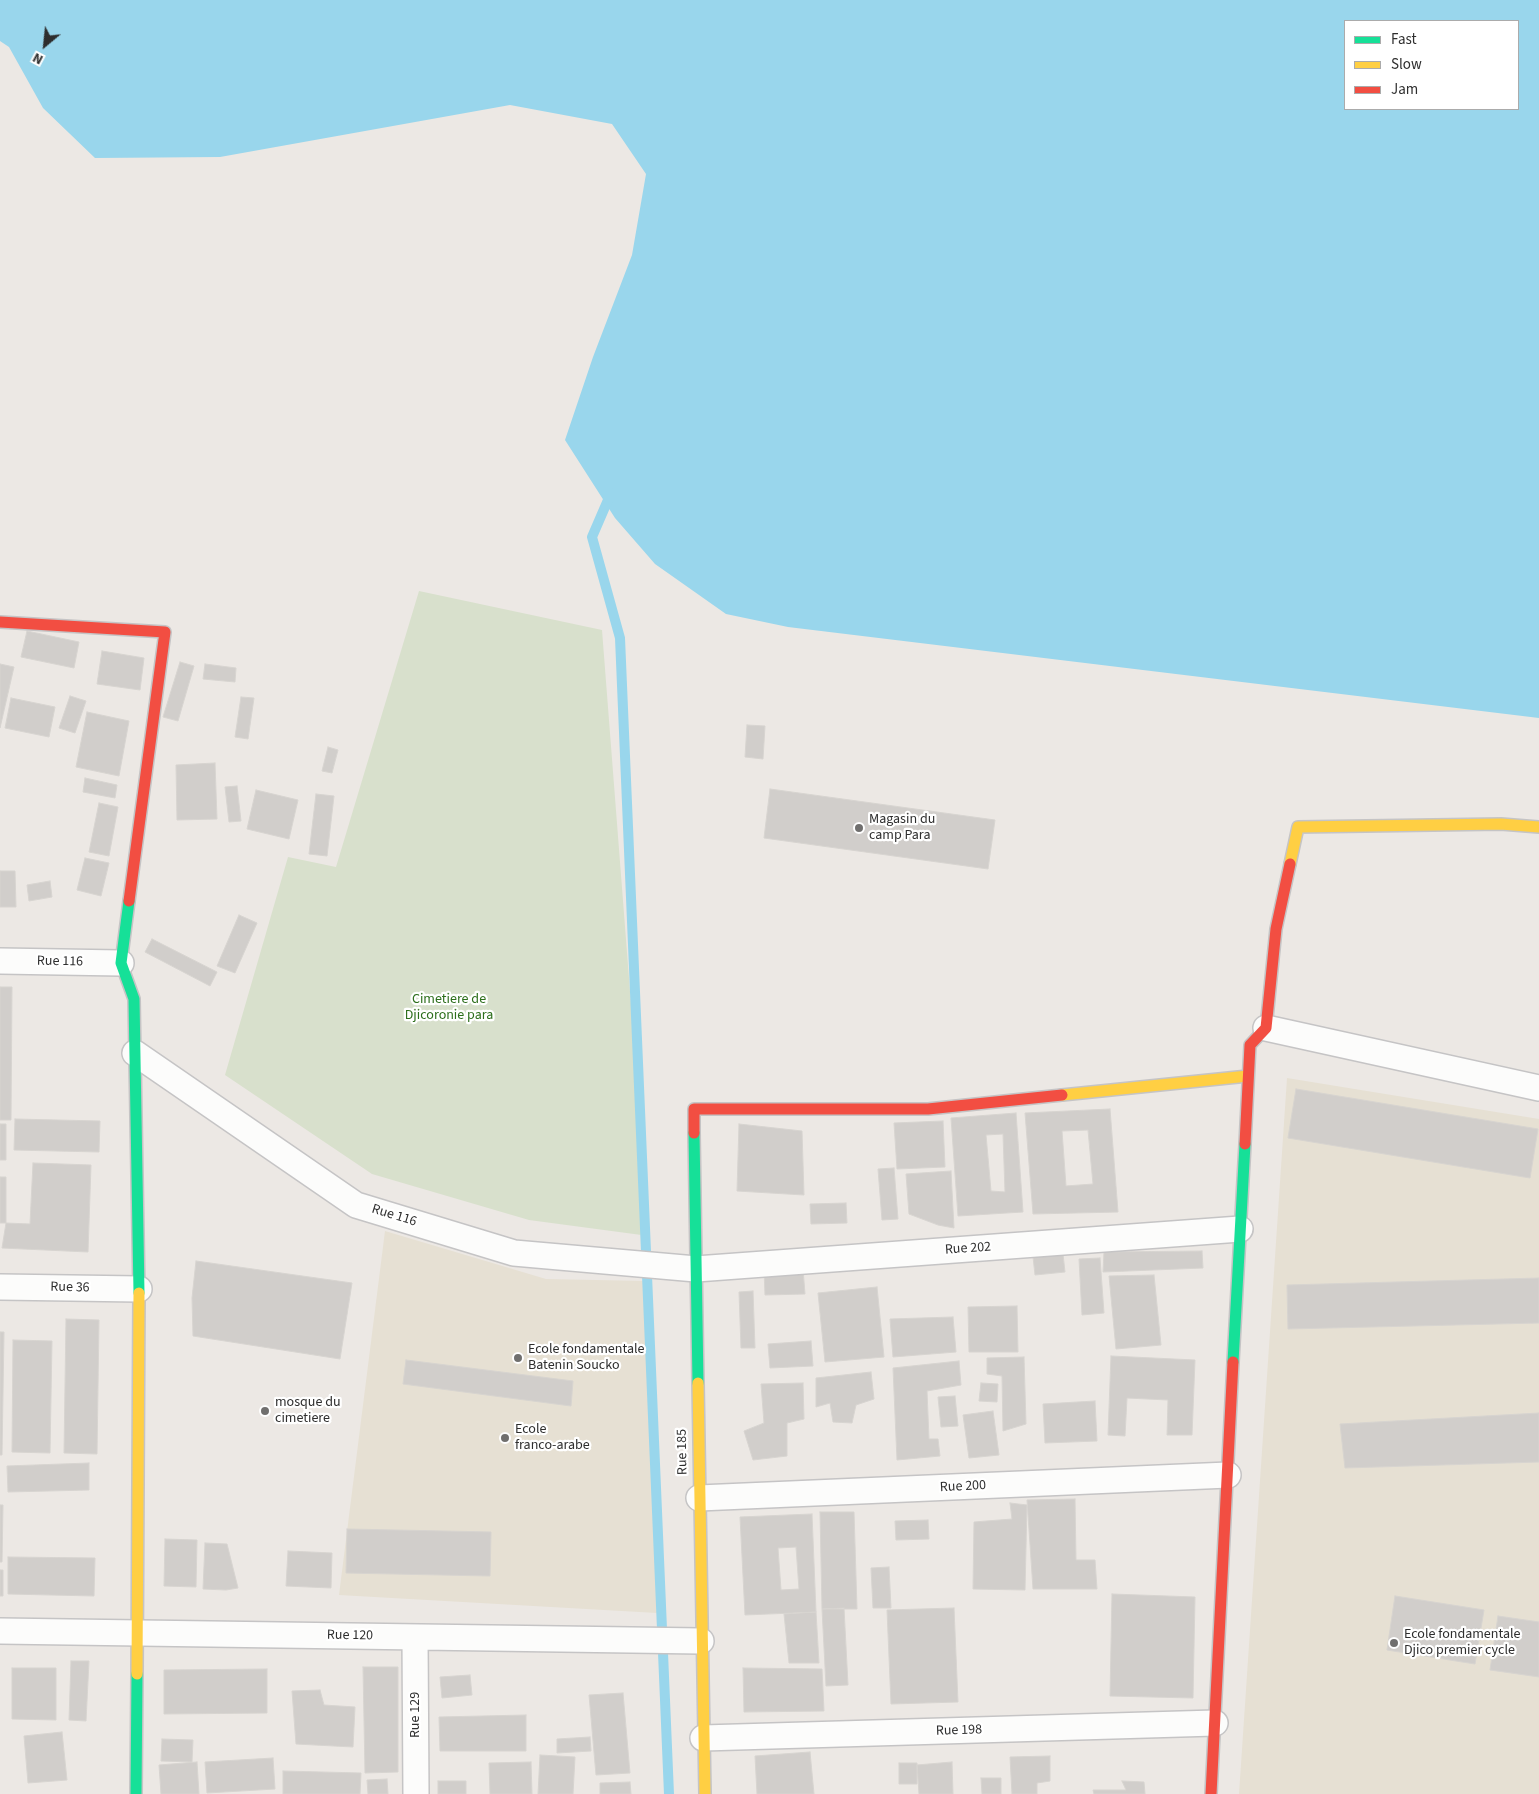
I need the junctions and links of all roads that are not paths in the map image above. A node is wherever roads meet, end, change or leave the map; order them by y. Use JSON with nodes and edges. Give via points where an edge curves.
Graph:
{"nodes":[{"id":1,"x":0,"y":622,"type":"edge"},
{"id":2,"x":1539,"y":827,"type":"edge"},
{"id":3,"x":0,"y":961,"type":"edge"},
{"id":4,"x":121,"y":963,"type":"junction"},
{"id":5,"x":1266,"y":1028,"type":"junction"},
{"id":6,"x":135,"y":1053,"type":"junction"},
{"id":7,"x":1248,"y":1076,"type":"junction"},
{"id":8,"x":1539,"y":1088,"type":"edge"},
{"id":9,"x":1240,"y":1229,"type":"junction"},
{"id":10,"x":696,"y":1269,"type":"junction"},
{"id":11,"x":0,"y":1287,"type":"edge"},
{"id":12,"x":139,"y":1289,"type":"junction"},
{"id":13,"x":1228,"y":1475,"type":"junction"},
{"id":14,"x":699,"y":1498,"type":"junction"},
{"id":15,"x":0,"y":1631,"type":"edge"},
{"id":16,"x":138,"y":1633,"type":"junction"},
{"id":17,"x":415,"y":1637,"type":"junction"},
{"id":18,"x":701,"y":1641,"type":"junction"},
{"id":19,"x":1214,"y":1723,"type":"junction"},
{"id":20,"x":703,"y":1738,"type":"junction"},
{"id":21,"x":136,"y":1794,"type":"edge"},
{"id":22,"x":416,"y":1794,"type":"edge"},
{"id":23,"x":705,"y":1794,"type":"edge"},
{"id":24,"x":1211,"y":1794,"type":"edge"}],
"edges":[{"from":1,"to":4,"type":"street","via":[[165,632]]},
{"from":2,"to":5,"type":"street","via":[[1501,824],[1298,827],[1276,929]]},
{"from":3,"to":4,"type":"street","name":"Rue 116"},
{"from":4,"to":6,"type":"street","via":[[134,999]]},
{"from":5,"to":7,"type":"street","via":[[1250,1045]]},
{"from":5,"to":8,"type":"street"},
{"from":6,"to":10,"type":"street","name":"Rue 116","via":[[356,1204],[514,1252]]},
{"from":6,"to":12,"type":"street"},
{"from":7,"to":9,"type":"street"},
{"from":7,"to":10,"type":"street","name":"Rue 185","via":[[928,1109],[694,1109]]},
{"from":9,"to":10,"type":"street","name":"Rue 202"},
{"from":9,"to":13,"type":"street"},
{"from":10,"to":14,"type":"street","name":"Rue 185"},
{"from":11,"to":12,"type":"street","name":"Rue 36"},
{"from":12,"to":16,"type":"street"},
{"from":13,"to":14,"type":"street","name":"Rue 200"},
{"from":13,"to":19,"type":"street"},
{"from":14,"to":18,"type":"street","name":"Rue 185"},
{"from":15,"to":16,"type":"street","name":"Rue 120"},
{"from":16,"to":17,"type":"street","name":"Rue 120"},
{"from":16,"to":21,"type":"street"},
{"from":17,"to":18,"type":"street","name":"Rue 120"},
{"from":17,"to":22,"type":"street","name":"Rue 129"},
{"from":18,"to":20,"type":"street","name":"Rue 185"},
{"from":19,"to":20,"type":"street","name":"Rue 198"},
{"from":19,"to":24,"type":"street"},
{"from":20,"to":23,"type":"street","name":"Rue 185"}]}
